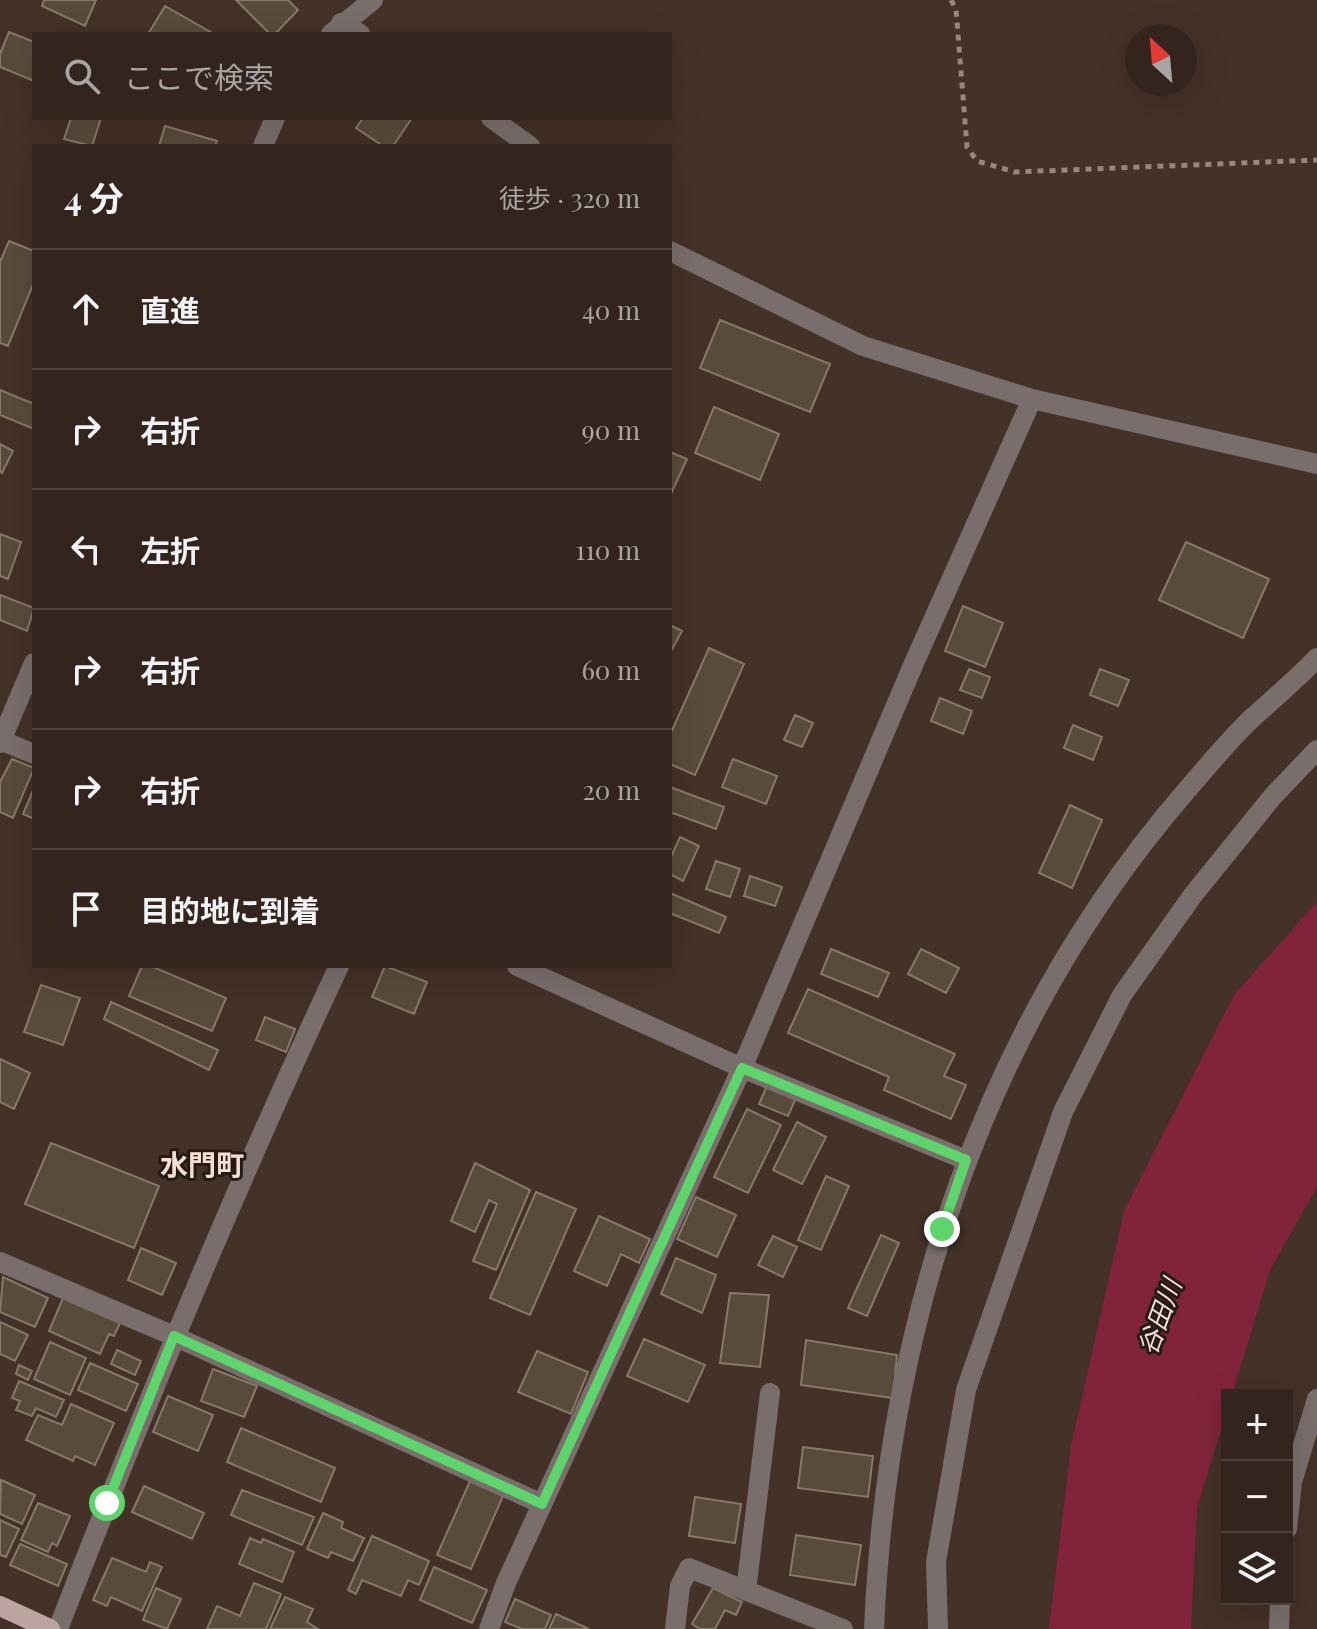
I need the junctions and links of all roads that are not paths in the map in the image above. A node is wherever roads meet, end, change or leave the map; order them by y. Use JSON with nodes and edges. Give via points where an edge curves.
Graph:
{"nodes":[{"id":1,"x":373,"y":0,"type":"edge"},
{"id":2,"x":336,"y":28,"type":"edge"},
{"id":3,"x":274,"y":120,"type":"edge"},
{"id":4,"x":494,"y":120,"type":"edge"},
{"id":5,"x":264,"y":144,"type":"edge"},
{"id":6,"x":527,"y":144,"type":"edge"},
{"id":7,"x":672,"y":252,"type":"edge"},
{"id":8,"x":1032,"y":399,"type":"junction"},
{"id":9,"x":1317,"y":464,"type":"edge"},
{"id":10,"x":1317,"y":658,"type":"edge"},
{"id":11,"x":32,"y":668,"type":"edge"},
{"id":12,"x":0,"y":741,"type":"edge"},
{"id":13,"x":1317,"y":750,"type":"edge"},
{"id":14,"x":32,"y":753,"type":"edge"},
{"id":15,"x":338,"y":968,"type":"edge"},
{"id":16,"x":521,"y":968,"type":"edge"},
{"id":17,"x":742,"y":1068,"type":"junction"},
{"id":18,"x":966,"y":1160,"type":"junction"},
{"id":19,"x":0,"y":1262,"type":"edge"},
{"id":20,"x":174,"y":1336,"type":"junction"},
{"id":21,"x":770,"y":1393,"type":"dead end"},
{"id":22,"x":1317,"y":1399,"type":"edge"},
{"id":23,"x":1293,"y":1479,"type":"edge"},
{"id":24,"x":542,"y":1504,"type":"junction"},
{"id":25,"x":746,"y":1591,"type":"junction"},
{"id":26,"x":1280,"y":1605,"type":"edge"},
{"id":27,"x":0,"y":1606,"type":"edge"},
{"id":28,"x":50,"y":1629,"type":"edge"},
{"id":29,"x":58,"y":1629,"type":"edge"},
{"id":30,"x":489,"y":1629,"type":"edge"},
{"id":31,"x":675,"y":1629,"type":"edge"},
{"id":32,"x":843,"y":1629,"type":"edge"},
{"id":33,"x":874,"y":1629,"type":"edge"},
{"id":34,"x":938,"y":1629,"type":"edge"},
{"id":35,"x":1279,"y":1629,"type":"edge"}],
"edges":[{"from":1,"to":2,"type":"street"},
{"from":3,"to":5,"type":"street"},
{"from":4,"to":6,"type":"street"},
{"from":7,"to":8,"type":"street","via":[[863,346]]},
{"from":8,"to":9,"type":"street"},
{"from":8,"to":17,"type":"street"},
{"from":10,"to":18,"type":"street","via":[[1194,783],[1101,901],[1020,1035]]},
{"from":11,"to":12,"type":"street"},
{"from":12,"to":14,"type":"street"},
{"from":13,"to":34,"type":"street","via":[[1193,895],[1122,995],[1063,1112],[966,1390],[936,1562]]},
{"from":15,"to":20,"type":"street"},
{"from":16,"to":17,"type":"street"},
{"from":17,"to":18,"type":"street"},
{"from":17,"to":24,"type":"street"},
{"from":18,"to":33,"type":"street","via":[[938,1243],[896,1419],[878,1534]]},
{"from":19,"to":20,"type":"street"},
{"from":20,"to":24,"type":"street"},
{"from":20,"to":29,"type":"street"},
{"from":21,"to":25,"type":"street"},
{"from":22,"to":23,"type":"street"},
{"from":24,"to":30,"type":"street"},
{"from":25,"to":31,"type":"street","via":[[689,1568],[680,1586]]},
{"from":25,"to":32,"type":"street"},
{"from":26,"to":35,"type":"street"},
{"from":27,"to":28,"type":"main road"}]}
